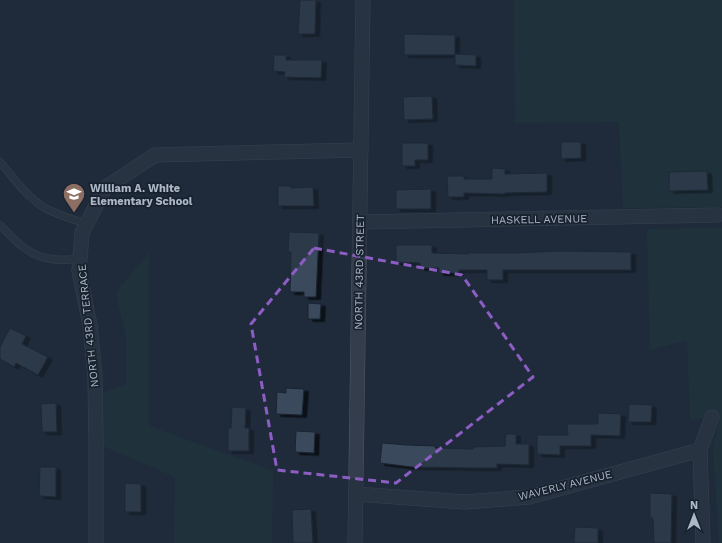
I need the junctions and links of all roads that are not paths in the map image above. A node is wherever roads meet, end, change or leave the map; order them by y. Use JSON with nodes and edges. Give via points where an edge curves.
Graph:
{"nodes":[{"id":1,"x":363,"y":0,"type":"edge"},
{"id":2,"x":361,"y":150,"type":"junction"},
{"id":3,"x":0,"y":162,"type":"edge"},
{"id":4,"x":718,"y":215,"type":"dead end"},
{"id":5,"x":360,"y":222,"type":"junction"},
{"id":6,"x":87,"y":224,"type":"junction"},
{"id":7,"x":0,"y":225,"type":"edge"},
{"id":8,"x":80,"y":259,"type":"junction"},
{"id":9,"x":712,"y":417,"type":"dead end"},
{"id":10,"x":700,"y":450,"type":"junction"},
{"id":11,"x":356,"y":494,"type":"junction"},
{"id":12,"x":96,"y":543,"type":"edge"},
{"id":13,"x":355,"y":543,"type":"edge"},
{"id":14,"x":703,"y":543,"type":"edge"}],
"edges":[{"from":1,"to":2,"type":"street","name":"NORTH 43RD STREET"},
{"from":2,"to":5,"type":"street","name":"NORTH 43RD STREET"},
{"from":2,"to":6,"type":"street","name":"NORTH 43RD TERRACE","via":[[155,155],[105,188]]},
{"from":3,"to":6,"type":"lane","via":[[42,206],[58,215]]},
{"from":4,"to":5,"type":"street","name":"HASKELL AVENUE"},
{"from":5,"to":11,"type":"street","name":"NORTH 43RD STREET"},
{"from":6,"to":8,"type":"street","name":"NORTH 43RD TERRACE","via":[[82,233]]},
{"from":7,"to":8,"type":"lane","via":[[14,240],[41,256],[54,260]]},
{"from":8,"to":12,"type":"street","name":"NORTH 43RD TERRACE","via":[[79,271],[90,325],[95,376]]},
{"from":9,"to":10,"type":"street"},
{"from":10,"to":11,"type":"street","name":"WAVERLY AVENUE","via":[[529,497],[465,502]]},
{"from":10,"to":14,"type":"street"},
{"from":11,"to":13,"type":"street","name":"NORTH 43RD STREET"}]}
